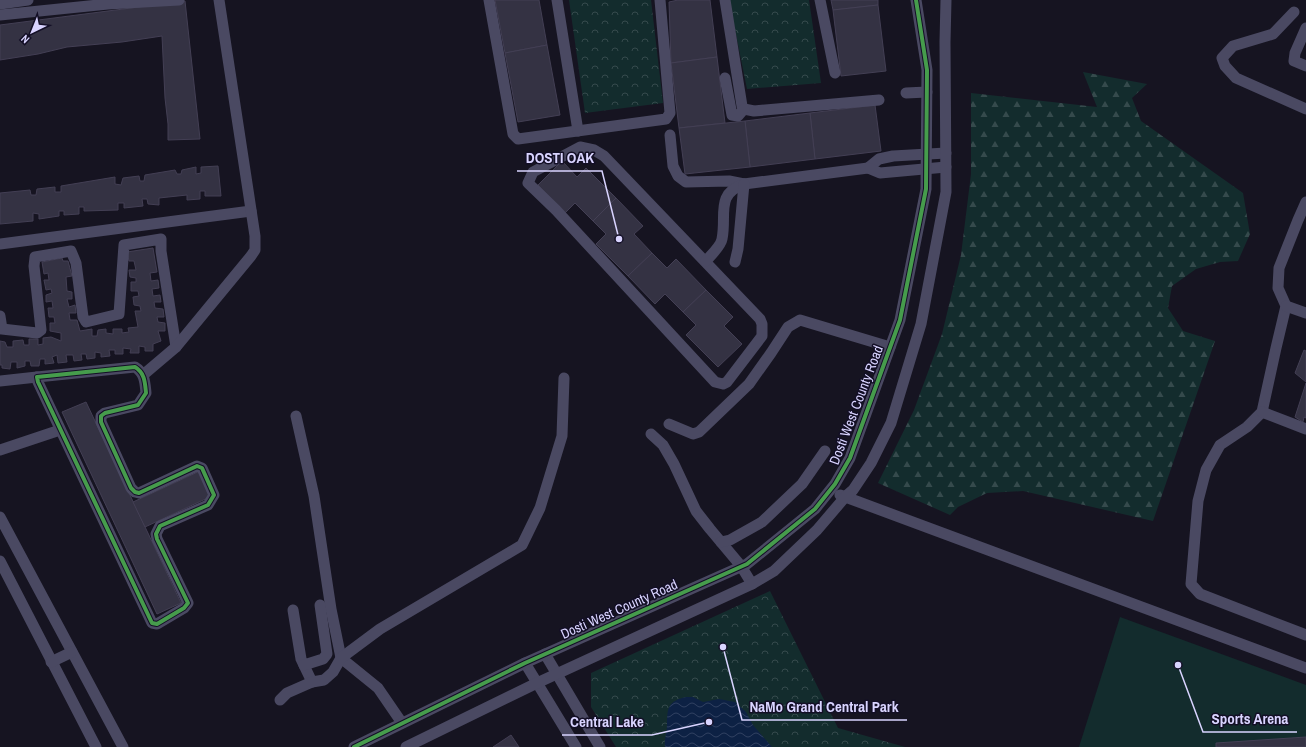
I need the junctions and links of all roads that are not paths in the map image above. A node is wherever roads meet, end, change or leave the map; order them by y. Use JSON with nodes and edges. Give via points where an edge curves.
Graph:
{"nodes":[{"id":1,"x":28,"y":0,"type":"edge"},
{"id":2,"x":179,"y":0,"type":"edge"},
{"id":3,"x":219,"y":0,"type":"edge"},
{"id":4,"x":489,"y":0,"type":"edge"},
{"id":5,"x":557,"y":0,"type":"edge"},
{"id":6,"x":660,"y":0,"type":"edge"},
{"id":7,"x":725,"y":0,"type":"edge"},
{"id":8,"x":820,"y":0,"type":"edge"},
{"id":9,"x":916,"y":0,"type":"edge"},
{"id":10,"x":946,"y":0,"type":"edge"},
{"id":11,"x":0,"y":4,"type":"edge"},
{"id":12,"x":1294,"y":12,"type":"dead end"},
{"id":13,"x":0,"y":15,"type":"edge"},
{"id":14,"x":1306,"y":28,"type":"edge"},
{"id":15,"x":1306,"y":66,"type":"edge"},
{"id":16,"x":835,"y":73,"type":"dead end"},
{"id":17,"x":725,"y":78,"type":"dead end"},
{"id":18,"x":927,"y":92,"type":"junction"},
{"id":19,"x":906,"y":93,"type":"dead end"},
{"id":20,"x":879,"y":100,"type":"dead end"},
{"id":21,"x":744,"y":109,"type":"junction"},
{"id":22,"x":1306,"y":109,"type":"edge"},
{"id":23,"x":578,"y":131,"type":"junction"},
{"id":24,"x":670,"y":135,"type":"dead end"},
{"id":25,"x":946,"y":153,"type":"junction"},
{"id":26,"x":926,"y":154,"type":"junction"},
{"id":27,"x":946,"y":167,"type":"junction"},
{"id":28,"x":868,"y":168,"type":"junction"},
{"id":29,"x":926,"y":169,"type":"junction"},
{"id":30,"x":744,"y":184,"type":"junction"},
{"id":31,"x":1306,"y":202,"type":"edge"},
{"id":32,"x":251,"y":211,"type":"junction"},
{"id":33,"x":0,"y":244,"type":"edge"},
{"id":34,"x":706,"y":261,"type":"junction"},
{"id":35,"x":735,"y":262,"type":"dead end"},
{"id":36,"x":1286,"y":306,"type":"junction"},
{"id":37,"x":1306,"y":314,"type":"edge"},
{"id":38,"x":0,"y":316,"type":"edge"},
{"id":39,"x":890,"y":347,"type":"junction"},
{"id":40,"x":176,"y":348,"type":"junction"},
{"id":41,"x":143,"y":375,"type":"junction"},
{"id":42,"x":37,"y":377,"type":"junction"},
{"id":43,"x":564,"y":378,"type":"dead end"},
{"id":44,"x":0,"y":381,"type":"edge"},
{"id":45,"x":1262,"y":412,"type":"junction"},
{"id":46,"x":296,"y":416,"type":"dead end"},
{"id":47,"x":669,"y":424,"type":"dead end"},
{"id":48,"x":1306,"y":429,"type":"edge"},
{"id":49,"x":60,"y":430,"type":"junction"},
{"id":50,"x":651,"y":434,"type":"dead end"},
{"id":51,"x":0,"y":450,"type":"edge"},
{"id":52,"x":826,"y":451,"type":"dead end"},
{"id":53,"x":828,"y":493,"type":"junction"},
{"id":54,"x":846,"y":496,"type":"junction"},
{"id":55,"x":0,"y":517,"type":"edge"},
{"id":56,"x":721,"y":542,"type":"junction"},
{"id":57,"x":0,"y":561,"type":"edge"},
{"id":58,"x":741,"y":566,"type":"junction"},
{"id":59,"x":752,"y":584,"type":"junction"},
{"id":60,"x":320,"y":605,"type":"dead end"},
{"id":61,"x":293,"y":610,"type":"dead end"},
{"id":62,"x":1306,"y":636,"type":"edge"},
{"id":63,"x":72,"y":652,"type":"junction"},
{"id":64,"x":545,"y":654,"type":"junction"},
{"id":65,"x":341,"y":658,"type":"junction"},
{"id":66,"x":51,"y":662,"type":"junction"},
{"id":67,"x":525,"y":663,"type":"junction"},
{"id":68,"x":304,"y":665,"type":"junction"},
{"id":69,"x":1306,"y":668,"type":"edge"},
{"id":70,"x":557,"y":674,"type":"junction"},
{"id":71,"x":312,"y":682,"type":"junction"},
{"id":72,"x":537,"y":683,"type":"junction"},
{"id":73,"x":280,"y":700,"type":"dead end"},
{"id":74,"x":402,"y":723,"type":"junction"},
{"id":75,"x":96,"y":747,"type":"edge"},
{"id":76,"x":123,"y":747,"type":"edge"},
{"id":77,"x":357,"y":747,"type":"edge"},
{"id":78,"x":406,"y":747,"type":"edge"},
{"id":79,"x":576,"y":747,"type":"edge"},
{"id":80,"x":600,"y":747,"type":"edge"}],
"edges":[{"from":1,"to":11,"type":"street"},
{"from":2,"to":13,"type":"street"},
{"from":3,"to":32,"type":"street"},
{"from":4,"to":23,"type":"street","via":[[513,134],[518,139]]},
{"from":5,"to":23,"type":"street"},
{"from":6,"to":23,"type":"street","via":[[670,113],[666,119]]},
{"from":7,"to":21,"type":"street"},
{"from":8,"to":16,"type":"street"},
{"from":9,"to":18,"type":"street","name":"Dosti West County Road","via":[[927,70]]},
{"from":10,"to":25,"type":"street"},
{"from":12,"to":22,"type":"street","via":[[1273,34],[1233,46],[1222,58],[1225,66],[1236,78]]},
{"from":14,"to":15,"type":"street","via":[[1294,54],[1294,62]]},
{"from":17,"to":21,"type":"street","via":[[732,115],[738,116]]},
{"from":18,"to":19,"type":"street"},
{"from":18,"to":26,"type":"street","name":"Dosti West County Road"},
{"from":20,"to":21,"type":"street","via":[[754,111]]},
{"from":24,"to":30,"type":"street","via":[[673,166],[678,176],[686,182],[729,181]]},
{"from":25,"to":26,"type":"street"},
{"from":25,"to":27,"type":"street"},
{"from":26,"to":28,"type":"street","via":[[879,159]]},
{"from":26,"to":29,"type":"street","name":"Dosti West County Road"},
{"from":27,"to":29,"type":"street"},
{"from":27,"to":54,"type":"street","via":[[946,192],[918,334],[891,423],[871,463]]},
{"from":28,"to":29,"type":"street","via":[[880,173]]},
{"from":28,"to":30,"type":"street"},
{"from":29,"to":39,"type":"street","name":"Dosti West County Road","via":[[926,189],[900,320]]},
{"from":30,"to":34,"type":"street","via":[[735,188],[724,201],[722,241]]},
{"from":30,"to":35,"type":"street"},
{"from":31,"to":36,"type":"street","via":[[1279,268],[1278,288]]},
{"from":32,"to":33,"type":"street"},
{"from":32,"to":40,"type":"street","via":[[255,236],[254,250]]},
{"from":34,"to":34,"type":"street","via":[[762,324],[762,336],[731,378],[723,384],[715,382],[528,183],[533,172],[580,146],[594,150],[604,156]]},
{"from":36,"to":37,"type":"street"},
{"from":36,"to":45,"type":"street"},
{"from":38,"to":40,"type":"street","via":[[2,329],[37,333],[41,330],[35,257],[71,251],[76,263],[83,317],[86,322],[119,314],[124,245],[161,239]]},
{"from":39,"to":47,"type":"street","via":[[800,320],[788,327],[749,384],[699,432],[693,434]]},
{"from":39,"to":53,"type":"street","name":"Dosti West County Road","via":[[850,458]]},
{"from":40,"to":41,"type":"street"},
{"from":41,"to":42,"type":"street","via":[[135,367]]},
{"from":41,"to":49,"type":"street","via":[[146,393],[138,405],[104,413],[101,416],[101,422],[131,488],[140,493],[197,466],[202,468],[214,495],[208,505],[158,529],[158,539],[188,603],[163,621],[152,623]]},
{"from":42,"to":44,"type":"street"},
{"from":42,"to":49,"type":"street"},
{"from":43,"to":65,"type":"street","via":[[562,436],[540,508],[522,546],[380,629]]},
{"from":45,"to":48,"type":"street"},
{"from":45,"to":62,"type":"street","via":[[1247,427],[1220,445],[1206,470],[1198,501],[1191,584],[1200,594]]},
{"from":46,"to":65,"type":"street","via":[[314,496]]},
{"from":49,"to":51,"type":"street"},
{"from":50,"to":56,"type":"street","via":[[663,445],[696,511]]},
{"from":52,"to":56,"type":"street","via":[[802,484],[762,522],[730,540]]},
{"from":53,"to":54,"type":"street"},
{"from":53,"to":58,"type":"street","name":"Dosti West County Road","via":[[815,509],[747,564]]},
{"from":54,"to":59,"type":"street","via":[[817,530],[774,571]]},
{"from":54,"to":69,"type":"street"},
{"from":55,"to":63,"type":"street"},
{"from":56,"to":58,"type":"street"},
{"from":57,"to":66,"type":"street"},
{"from":58,"to":59,"type":"street"},
{"from":58,"to":64,"type":"street","name":"Dosti West County Road"},
{"from":59,"to":70,"type":"street"},
{"from":60,"to":68,"type":"street","via":[[326,654],[323,659]]},
{"from":61,"to":68,"type":"street"},
{"from":63,"to":66,"type":"street"},
{"from":63,"to":76,"type":"street"},
{"from":64,"to":67,"type":"street","name":"Dosti West County Road"},
{"from":64,"to":70,"type":"street"},
{"from":65,"to":71,"type":"street","via":[[333,672],[324,680]]},
{"from":65,"to":74,"type":"street","via":[[378,688]]},
{"from":66,"to":75,"type":"street"},
{"from":67,"to":72,"type":"street"},
{"from":67,"to":74,"type":"street","name":"Dosti West County Road"},
{"from":68,"to":71,"type":"street"},
{"from":70,"to":72,"type":"street"},
{"from":70,"to":80,"type":"street"},
{"from":71,"to":73,"type":"street","via":[[287,693]]},
{"from":72,"to":78,"type":"street"},
{"from":72,"to":79,"type":"street"},
{"from":74,"to":77,"type":"street","name":"Dosti West County Road"}]}
